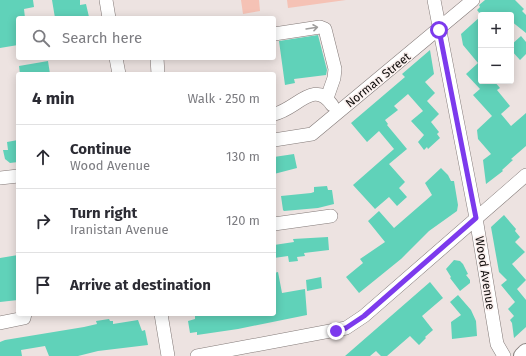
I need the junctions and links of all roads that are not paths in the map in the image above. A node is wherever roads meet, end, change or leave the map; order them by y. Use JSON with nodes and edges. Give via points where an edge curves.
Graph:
{"nodes":[{"id":1,"x":106,"y":0,"type":"edge"},
{"id":2,"x":434,"y":0,"type":"edge"},
{"id":3,"x":473,"y":0,"type":"edge"},
{"id":4,"x":109,"y":16,"type":"edge"},
{"id":5,"x":439,"y":30,"type":"junction"},
{"id":6,"x":276,"y":34,"type":"edge"},
{"id":7,"x":116,"y":60,"type":"edge"},
{"id":8,"x":157,"y":60,"type":"edge"},
{"id":9,"x":119,"y":72,"type":"edge"},
{"id":10,"x":158,"y":72,"type":"edge"},
{"id":11,"x":327,"y":98,"type":"junction"},
{"id":12,"x":276,"y":113,"type":"edge"},
{"id":13,"x":338,"y":113,"type":"junction"},
{"id":14,"x":276,"y":140,"type":"edge"},
{"id":15,"x":526,"y":175,"type":"edge"},
{"id":16,"x":16,"y":176,"type":"edge"},
{"id":17,"x":0,"y":178,"type":"edge"},
{"id":18,"x":331,"y":216,"type":"dead end"},
{"id":19,"x":476,"y":218,"type":"junction"},
{"id":20,"x":276,"y":224,"type":"edge"},
{"id":21,"x":25,"y":316,"type":"edge"},
{"id":22,"x":161,"y":316,"type":"edge"},
{"id":23,"x":0,"y":323,"type":"edge"},
{"id":24,"x":526,"y":352,"type":"edge"},
{"id":25,"x":168,"y":356,"type":"edge"},
{"id":26,"x":197,"y":356,"type":"edge"},
{"id":27,"x":504,"y":356,"type":"edge"},
{"id":28,"x":522,"y":356,"type":"edge"}],
"edges":[{"from":1,"to":4,"type":"street"},
{"from":2,"to":5,"type":"street","name":"Wood Avenue"},
{"from":3,"to":5,"type":"street","name":"Norman Street"},
{"from":5,"to":13,"type":"street","name":"Norman Street"},
{"from":5,"to":19,"type":"street","name":"Wood Avenue"},
{"from":6,"to":11,"type":"street","one_way":true,"via":[[320,27],[325,29],[335,69]]},
{"from":7,"to":9,"type":"street"},
{"from":8,"to":10,"type":"street"},
{"from":11,"to":12,"type":"street","via":[[320,94],[307,96]]},
{"from":11,"to":13,"type":"street"},
{"from":13,"to":14,"type":"street","name":"Norman Street","via":[[312,134]]},
{"from":15,"to":19,"type":"street"},
{"from":16,"to":17,"type":"street"},
{"from":18,"to":20,"type":"street"},
{"from":19,"to":26,"type":"street","via":[[364,316],[346,328]]},
{"from":19,"to":27,"type":"street","name":"Wood Avenue","via":[[497,344]]},
{"from":21,"to":23,"type":"street"},
{"from":22,"to":25,"type":"street"},
{"from":24,"to":28,"type":"main road"}]}
